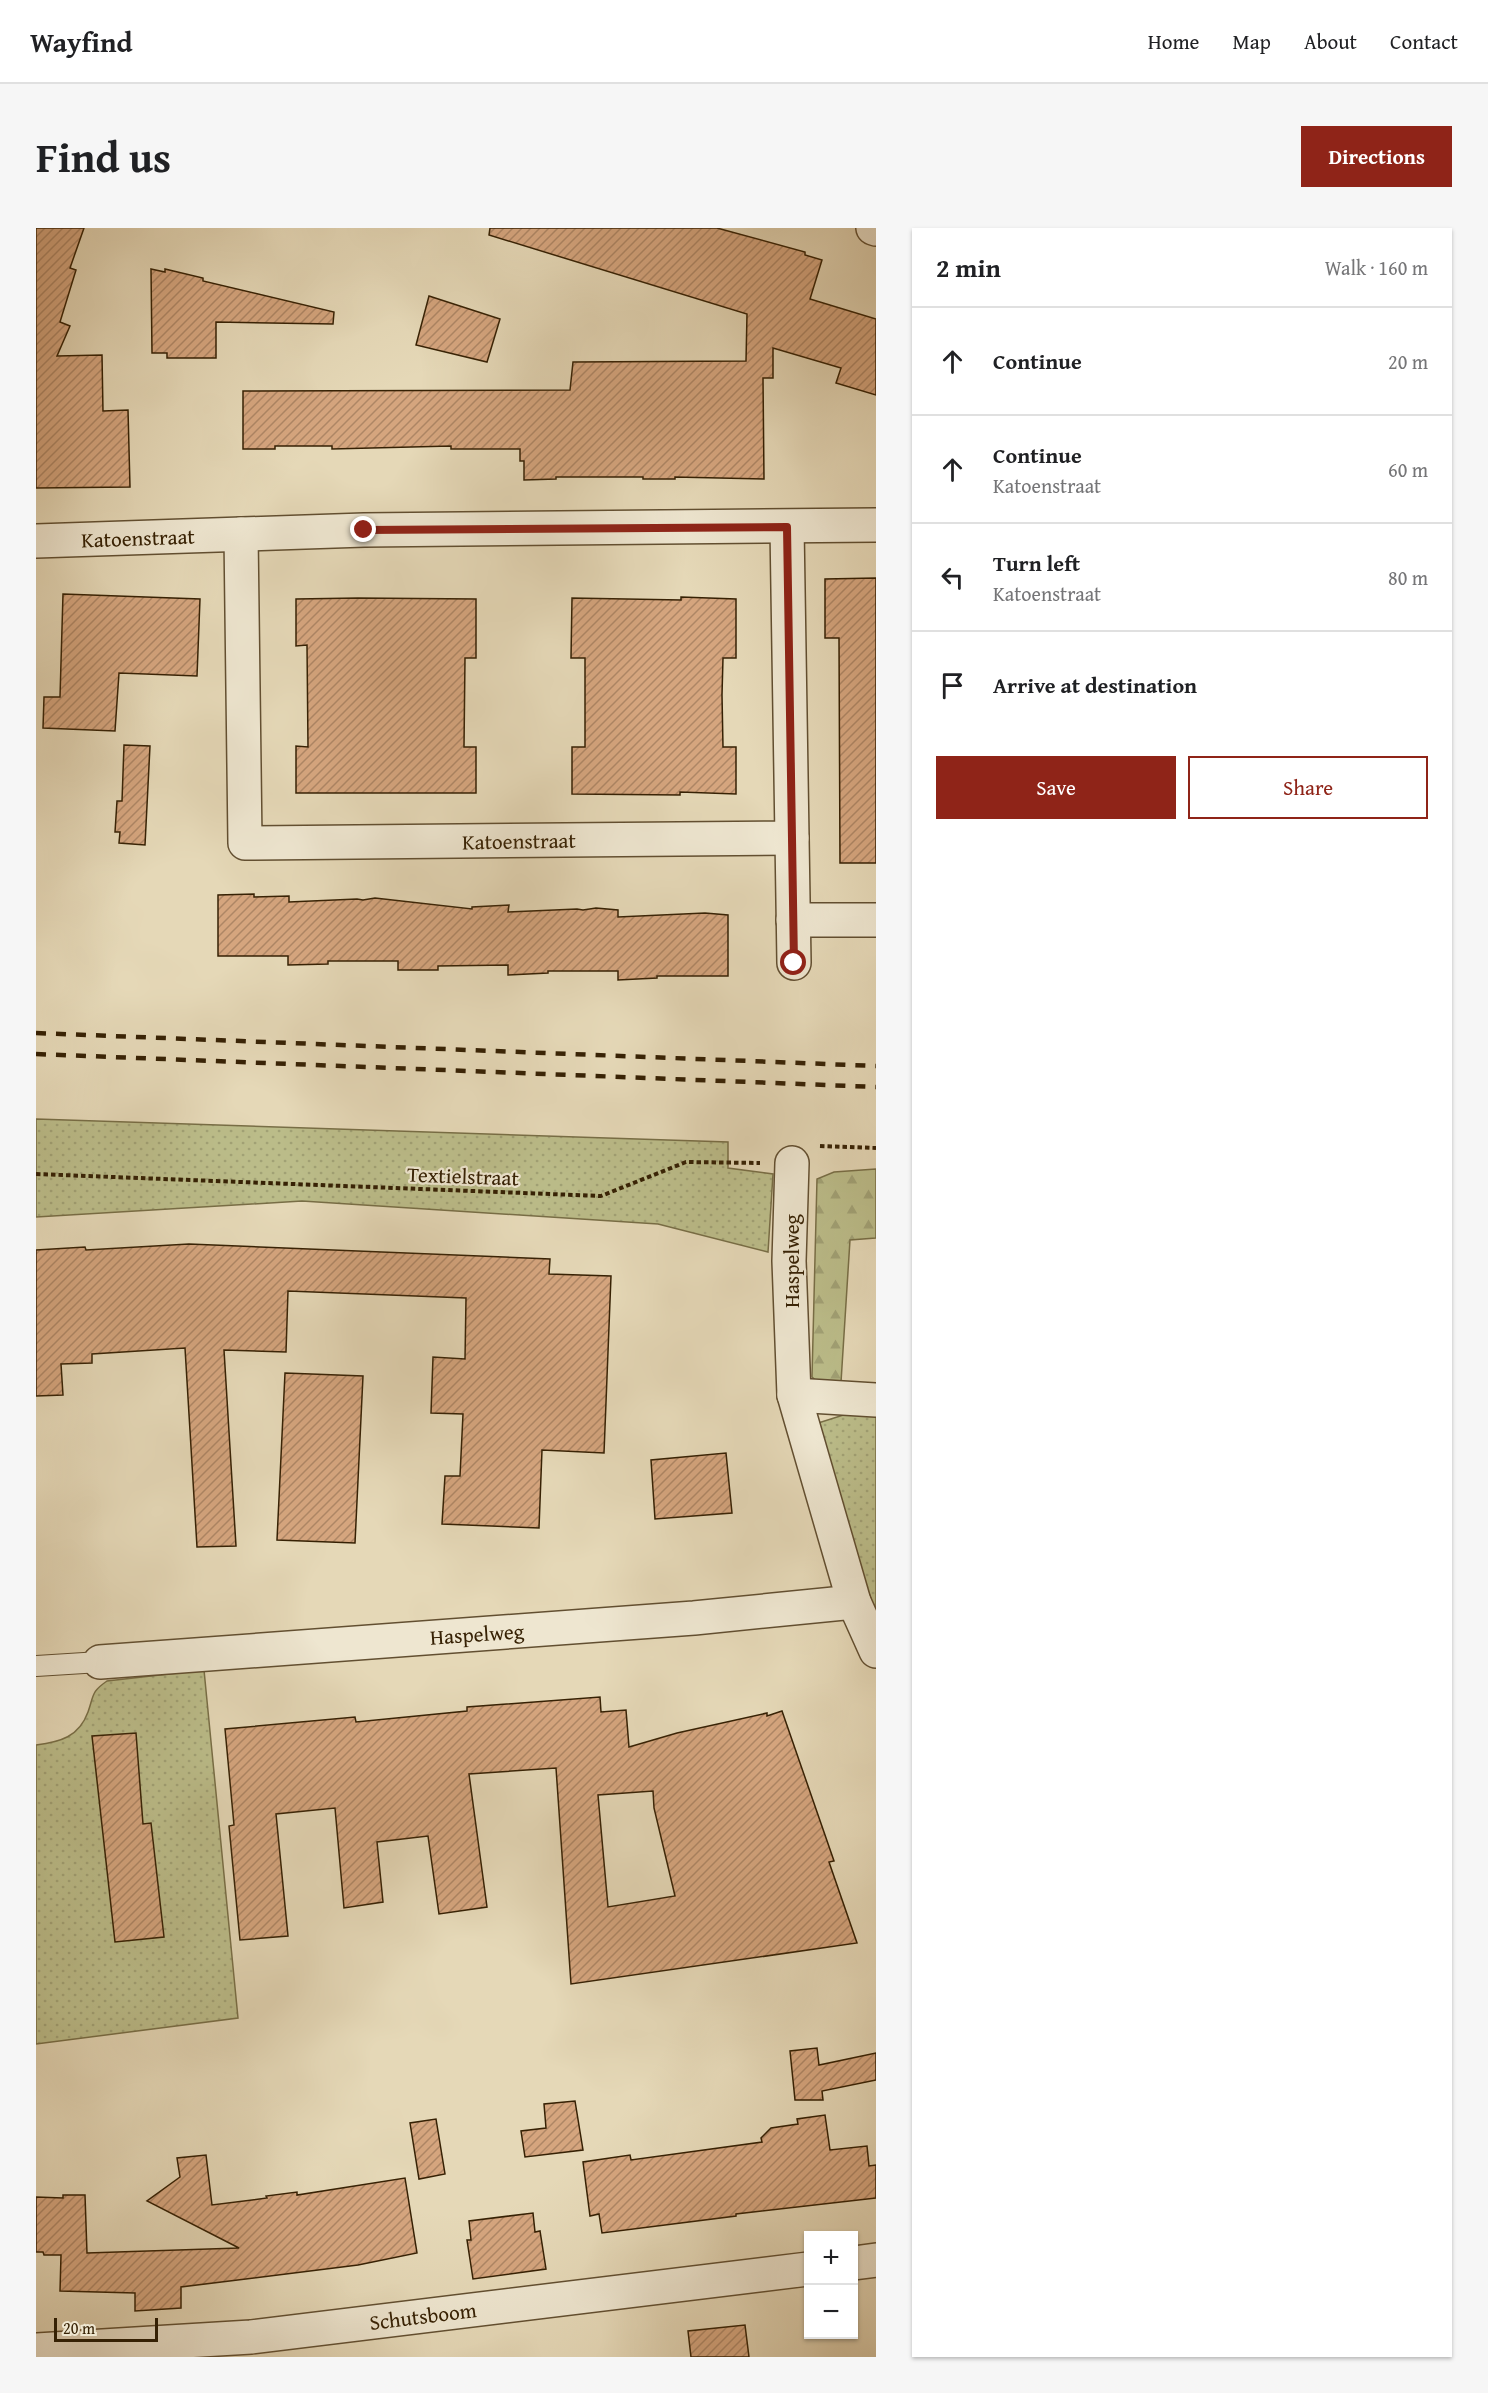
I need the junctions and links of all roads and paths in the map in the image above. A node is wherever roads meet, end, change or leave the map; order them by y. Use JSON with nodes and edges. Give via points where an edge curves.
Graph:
{"nodes":[{"id":1,"x":876,"y":525,"type":"edge"},
{"id":2,"x":787,"y":527,"type":"junction"},
{"id":3,"x":241,"y":534,"type":"junction"},
{"id":4,"x":36,"y":542,"type":"edge"},
{"id":5,"x":792,"y":838,"type":"junction"},
{"id":6,"x":793,"y":920,"type":"junction"},
{"id":7,"x":876,"y":920,"type":"edge"},
{"id":8,"x":794,"y":963,"type":"dead end"},
{"id":9,"x":876,"y":1148,"type":"edge"},
{"id":10,"x":792,"y":1163,"type":"junction"},
{"id":11,"x":36,"y":1174,"type":"edge"},
{"id":12,"x":794,"y":1395,"type":"junction"},
{"id":13,"x":876,"y":1400,"type":"edge"},
{"id":14,"x":854,"y":1602,"type":"junction"},
{"id":15,"x":875,"y":1646,"type":"edge"},
{"id":16,"x":100,"y":1662,"type":"joint"},
{"id":17,"x":36,"y":1666,"type":"edge"},
{"id":18,"x":876,"y":2260,"type":"edge"},
{"id":19,"x":858,"y":2262,"type":"edge"},
{"id":20,"x":804,"y":2269,"type":"edge"},
{"id":21,"x":36,"y":2350,"type":"edge"}],
"edges":[{"from":1,"to":2,"type":"street","name":"Katoenstraat"},
{"from":2,"to":3,"type":"street","name":"Katoenstraat"},
{"from":2,"to":5,"type":"street"},
{"from":3,"to":4,"type":"street","name":"Katoenstraat"},
{"from":3,"to":5,"type":"street","name":"Katoenstraat","via":[[245,843]]},
{"from":5,"to":6,"type":"street"},
{"from":6,"to":7,"type":"street"},
{"from":6,"to":8,"type":"street"},
{"from":9,"to":10,"type":"path","via":[[811,1145]]},
{"from":10,"to":11,"type":"path","name":"Textielstraat","via":[[686,1162],[601,1196]]},
{"from":10,"to":12,"type":"street","name":"Haspelweg","via":[[789,1261]]},
{"from":12,"to":13,"type":"street"},
{"from":12,"to":14,"type":"street","name":"Haspelweg"},
{"from":14,"to":15,"type":"street","name":"Haspelweg"},
{"from":14,"to":16,"type":"street","name":"Haspelweg","via":[[694,1618]]},
{"from":16,"to":17,"type":"lane"},
{"from":18,"to":19,"type":"street"},
{"from":20,"to":21,"type":"street","name":"Schutsboom","via":[[252,2337]]}]}
